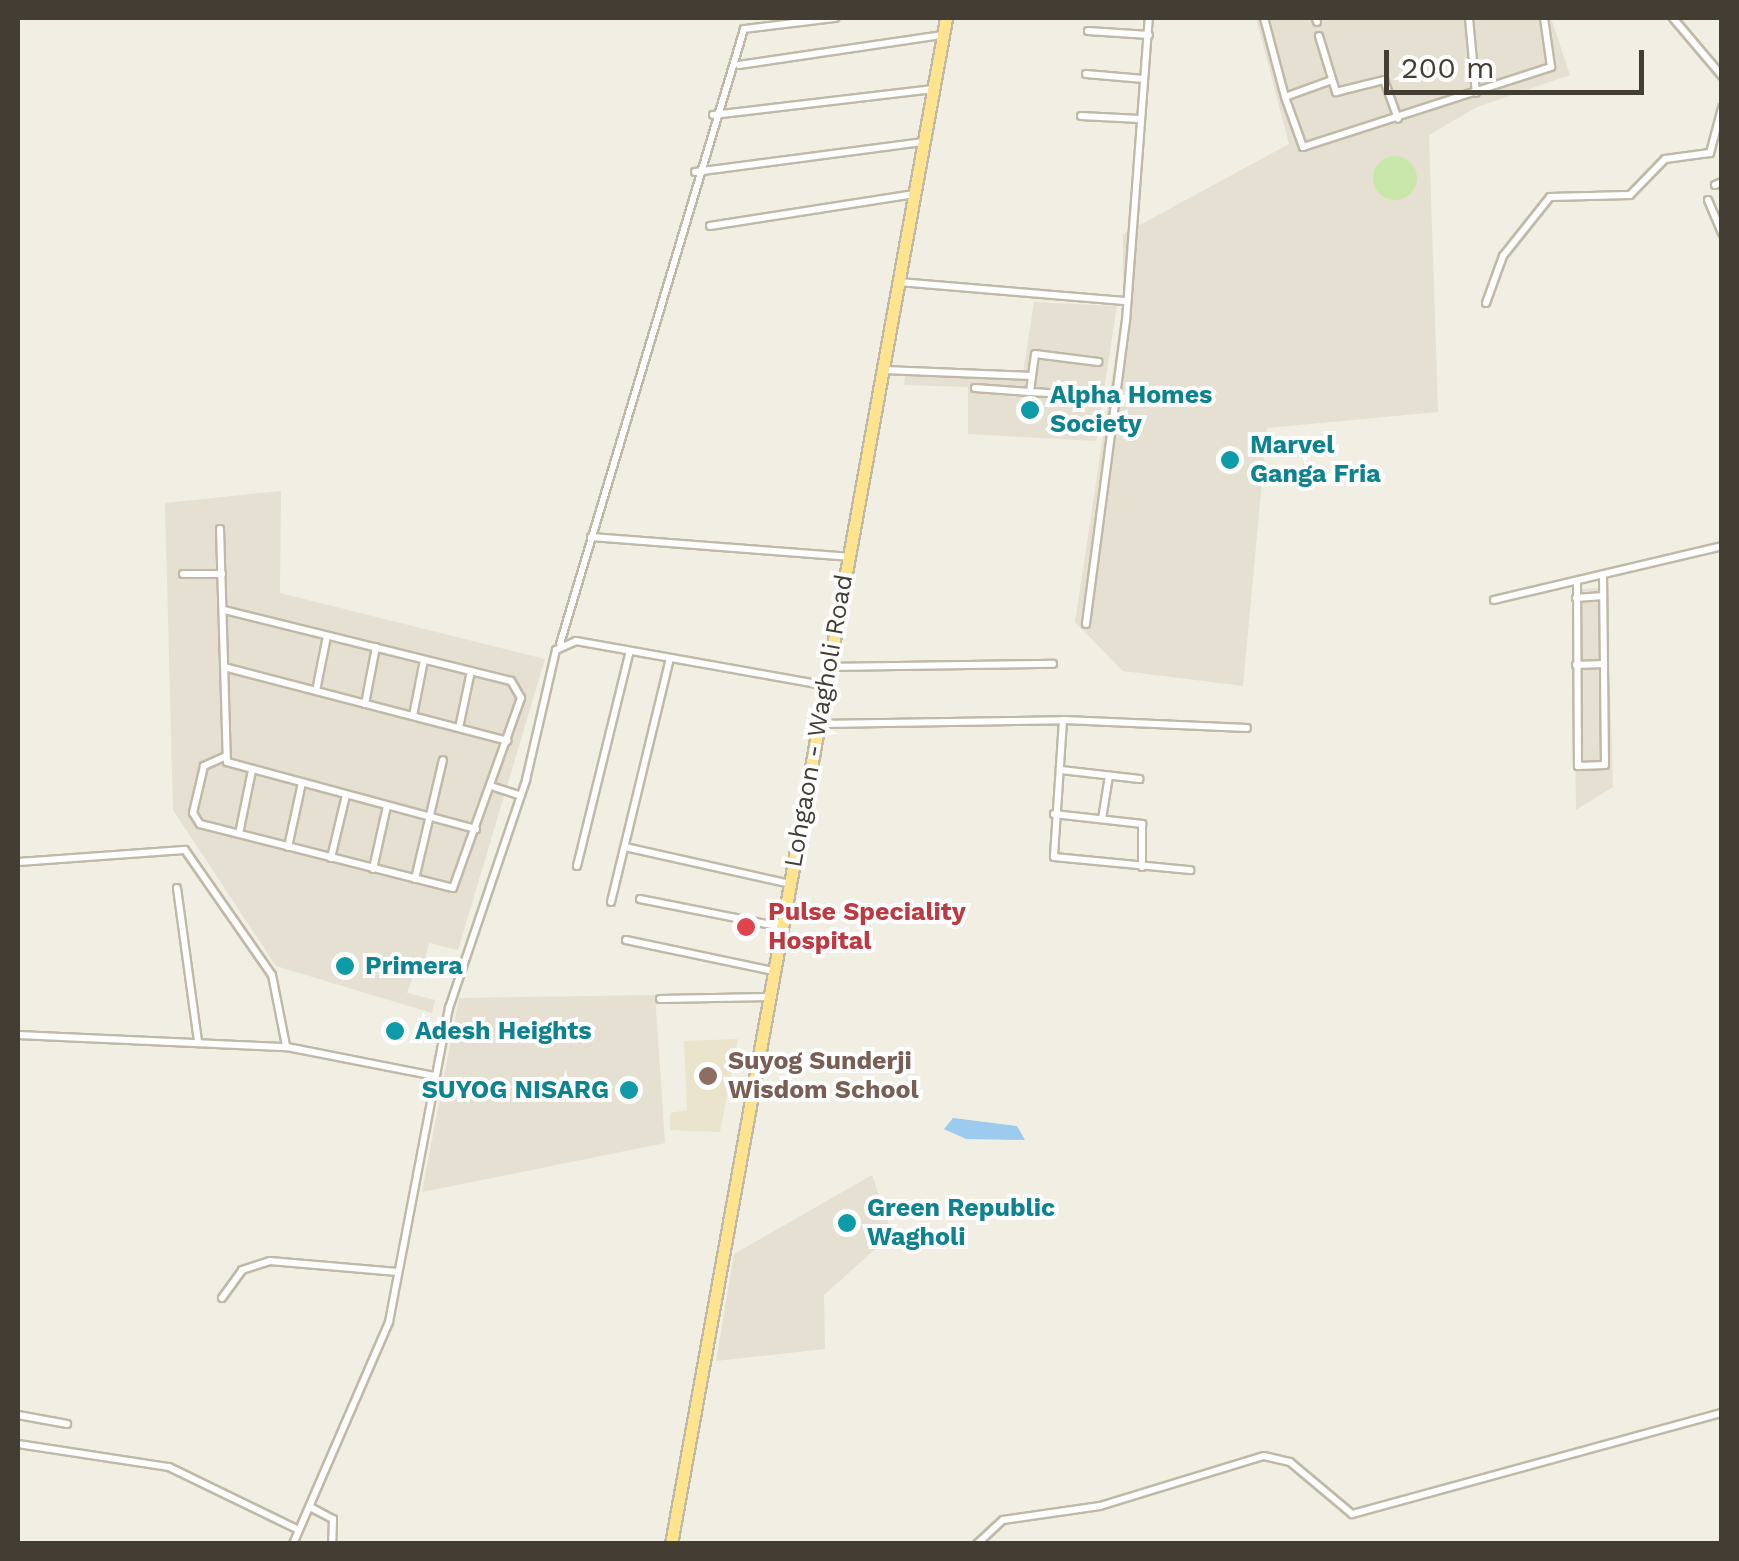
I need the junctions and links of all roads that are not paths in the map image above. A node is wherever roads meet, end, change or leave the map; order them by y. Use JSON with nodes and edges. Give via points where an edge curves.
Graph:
{"nodes":[{"id":1,"x":835,"y":18,"type":"edge"},
{"id":2,"x":946,"y":18,"type":"edge"},
{"id":3,"x":1150,"y":18,"type":"edge"},
{"id":4,"x":1264,"y":18,"type":"edge"},
{"id":5,"x":1469,"y":18,"type":"edge"},
{"id":6,"x":1544,"y":18,"type":"edge"},
{"id":7,"x":1673,"y":18,"type":"edge"},
{"id":8,"x":1088,"y":32,"type":"dead end"},
{"id":9,"x":943,"y":34,"type":"junction"},
{"id":10,"x":1149,"y":34,"type":"junction"},
{"id":11,"x":1320,"y":36,"type":"dead end"},
{"id":12,"x":738,"y":66,"type":"junction"},
{"id":13,"x":1086,"y":74,"type":"dead end"},
{"id":14,"x":1722,"y":76,"type":"edge"},
{"id":15,"x":1144,"y":79,"type":"junction"},
{"id":16,"x":1332,"y":80,"type":"junction"},
{"id":17,"x":933,"y":89,"type":"junction"},
{"id":18,"x":1476,"y":93,"type":"junction"},
{"id":19,"x":1285,"y":98,"type":"junction"},
{"id":20,"x":1722,"y":108,"type":"edge"},
{"id":21,"x":711,"y":116,"type":"junction"},
{"id":22,"x":1082,"y":116,"type":"dead end"},
{"id":23,"x":1140,"y":119,"type":"junction"},
{"id":24,"x":1398,"y":119,"type":"junction"},
{"id":25,"x":924,"y":142,"type":"junction"},
{"id":26,"x":695,"y":172,"type":"junction"},
{"id":27,"x":914,"y":194,"type":"junction"},
{"id":28,"x":1708,"y":200,"type":"dead end"},
{"id":29,"x":710,"y":226,"type":"dead end"},
{"id":30,"x":1722,"y":233,"type":"edge"},
{"id":31,"x":899,"y":282,"type":"junction"},
{"id":32,"x":1126,"y":300,"type":"junction"},
{"id":33,"x":1486,"y":303,"type":"dead end"},
{"id":34,"x":1100,"y":362,"type":"dead end"},
{"id":35,"x":883,"y":370,"type":"junction"},
{"id":36,"x":1032,"y":376,"type":"junction"},
{"id":37,"x":975,"y":388,"type":"dead end"},
{"id":38,"x":1030,"y":392,"type":"junction"},
{"id":39,"x":1085,"y":395,"type":"dead end"},
{"id":40,"x":220,"y":529,"type":"dead end"},
{"id":41,"x":591,"y":537,"type":"junction"},
{"id":42,"x":1722,"y":546,"type":"edge"},
{"id":43,"x":848,"y":556,"type":"junction"},
{"id":44,"x":183,"y":574,"type":"dead end"},
{"id":45,"x":222,"y":574,"type":"junction"},
{"id":46,"x":1603,"y":575,"type":"junction"},
{"id":47,"x":1577,"y":581,"type":"junction"},
{"id":48,"x":1604,"y":596,"type":"junction"},
{"id":49,"x":1576,"y":598,"type":"junction"},
{"id":50,"x":1494,"y":600,"type":"dead end"},
{"id":51,"x":224,"y":610,"type":"junction"},
{"id":52,"x":1086,"y":624,"type":"dead end"},
{"id":53,"x":327,"y":636,"type":"junction"},
{"id":54,"x":560,"y":644,"type":"junction"},
{"id":55,"x":376,"y":647,"type":"junction"},
{"id":56,"x":630,"y":650,"type":"junction"},
{"id":57,"x":670,"y":658,"type":"junction"},
{"id":58,"x":424,"y":660,"type":"junction"},
{"id":59,"x":1053,"y":664,"type":"dead end"},
{"id":60,"x":1604,"y":664,"type":"junction"},
{"id":61,"x":1576,"y":665,"type":"junction"},
{"id":62,"x":224,"y":667,"type":"junction"},
{"id":63,"x":829,"y":667,"type":"junction"},
{"id":64,"x":471,"y":671,"type":"junction"},
{"id":65,"x":825,"y":685,"type":"junction"},
{"id":66,"x":316,"y":691,"type":"junction"},
{"id":67,"x":365,"y":704,"type":"junction"},
{"id":68,"x":413,"y":716,"type":"junction"},
{"id":69,"x":1063,"y":720,"type":"junction"},
{"id":70,"x":819,"y":724,"type":"junction"},
{"id":71,"x":460,"y":728,"type":"junction"},
{"id":72,"x":1247,"y":728,"type":"dead end"},
{"id":73,"x":508,"y":740,"type":"junction"},
{"id":74,"x":224,"y":757,"type":"junction"},
{"id":75,"x":443,"y":760,"type":"dead end"},
{"id":76,"x":252,"y":770,"type":"junction"},
{"id":77,"x":1061,"y":770,"type":"junction"},
{"id":78,"x":1109,"y":776,"type":"junction"},
{"id":79,"x":1138,"y":779,"type":"dead end"},
{"id":80,"x":302,"y":784,"type":"junction"},
{"id":81,"x":494,"y":787,"type":"junction"},
{"id":82,"x":346,"y":795,"type":"junction"},
{"id":83,"x":520,"y":796,"type":"junction"},
{"id":84,"x":387,"y":806,"type":"junction"},
{"id":85,"x":1054,"y":814,"type":"junction"},
{"id":86,"x":428,"y":816,"type":"junction"},
{"id":87,"x":1102,"y":819,"type":"junction"},
{"id":88,"x":476,"y":829,"type":"junction"},
{"id":89,"x":239,"y":834,"type":"junction"},
{"id":90,"x":288,"y":847,"type":"junction"},
{"id":91,"x":625,"y":847,"type":"junction"},
{"id":92,"x":331,"y":858,"type":"junction"},
{"id":93,"x":18,"y":862,"type":"edge"},
{"id":94,"x":577,"y":866,"type":"dead end"},
{"id":95,"x":1142,"y":867,"type":"junction"},
{"id":96,"x":373,"y":869,"type":"junction"},
{"id":97,"x":1190,"y":870,"type":"dead end"},
{"id":98,"x":415,"y":880,"type":"junction"},
{"id":99,"x":791,"y":884,"type":"junction"},
{"id":100,"x":177,"y":888,"type":"dead end"},
{"id":101,"x":640,"y":899,"type":"dead end"},
{"id":102,"x":612,"y":902,"type":"dead end"},
{"id":103,"x":783,"y":928,"type":"junction"},
{"id":104,"x":626,"y":940,"type":"dead end"},
{"id":105,"x":775,"y":972,"type":"junction"},
{"id":106,"x":770,"y":997,"type":"junction"},
{"id":107,"x":660,"y":999,"type":"dead end"},
{"id":108,"x":18,"y":1035,"type":"edge"},
{"id":109,"x":198,"y":1042,"type":"junction"},
{"id":110,"x":287,"y":1047,"type":"junction"},
{"id":111,"x":436,"y":1076,"type":"junction"},
{"id":112,"x":398,"y":1272,"type":"junction"},
{"id":113,"x":222,"y":1298,"type":"dead end"},
{"id":114,"x":1722,"y":1413,"type":"edge"},
{"id":115,"x":18,"y":1415,"type":"edge"},
{"id":116,"x":67,"y":1424,"type":"dead end"},
{"id":117,"x":18,"y":1444,"type":"edge"},
{"id":118,"x":310,"y":1507,"type":"junction"},
{"id":119,"x":300,"y":1530,"type":"junction"},
{"id":120,"x":293,"y":1544,"type":"edge"},
{"id":121,"x":332,"y":1544,"type":"edge"},
{"id":122,"x":672,"y":1544,"type":"edge"},
{"id":123,"x":977,"y":1544,"type":"edge"}],
"edges":[{"from":1,"to":12,"type":"street","via":[[744,29]]},
{"from":2,"to":9,"type":"main road","name":"Lohgaon - Wagholi Road"},
{"from":3,"to":10,"type":"street"},
{"from":4,"to":19,"type":"street"},
{"from":5,"to":18,"type":"street"},
{"from":6,"to":18,"type":"street","via":[[1556,63]]},
{"from":7,"to":14,"type":"street"},
{"from":8,"to":10,"type":"street"},
{"from":9,"to":12,"type":"street"},
{"from":9,"to":17,"type":"main road","name":"Lohgaon - Wagholi Road"},
{"from":10,"to":15,"type":"street"},
{"from":11,"to":16,"type":"street"},
{"from":12,"to":21,"type":"street"},
{"from":13,"to":15,"type":"street"},
{"from":15,"to":23,"type":"street"},
{"from":16,"to":19,"type":"street"},
{"from":16,"to":24,"type":"street","via":[[1339,95],[1384,80]]},
{"from":17,"to":21,"type":"street"},
{"from":17,"to":25,"type":"main road","name":"Lohgaon - Wagholi Road"},
{"from":18,"to":24,"type":"street"},
{"from":19,"to":24,"type":"street","via":[[1303,146]]},
{"from":20,"to":33,"type":"street","via":[[1710,154],[1665,159],[1630,195],[1550,197],[1503,256]]},
{"from":21,"to":26,"type":"street"},
{"from":22,"to":23,"type":"street"},
{"from":23,"to":32,"type":"street"},
{"from":25,"to":26,"type":"street"},
{"from":25,"to":27,"type":"main road","name":"Lohgaon - Wagholi Road"},
{"from":26,"to":41,"type":"street"},
{"from":27,"to":29,"type":"street"},
{"from":27,"to":31,"type":"main road","name":"Lohgaon - Wagholi Road"},
{"from":28,"to":30,"type":"street"},
{"from":31,"to":32,"type":"street"},
{"from":31,"to":35,"type":"main road","name":"Lohgaon - Wagholi Road"},
{"from":32,"to":52,"type":"street"},
{"from":34,"to":36,"type":"street","via":[[1035,354]]},
{"from":35,"to":36,"type":"street"},
{"from":35,"to":43,"type":"main road","name":"Lohgaon - Wagholi Road"},
{"from":36,"to":38,"type":"street"},
{"from":37,"to":38,"type":"street"},
{"from":38,"to":39,"type":"street"},
{"from":40,"to":45,"type":"street"},
{"from":41,"to":43,"type":"street"},
{"from":41,"to":54,"type":"street"},
{"from":42,"to":46,"type":"street"},
{"from":43,"to":63,"type":"main road","name":"Lohgaon - Wagholi Road"},
{"from":44,"to":45,"type":"street"},
{"from":45,"to":51,"type":"street"},
{"from":46,"to":47,"type":"street"},
{"from":46,"to":48,"type":"street"},
{"from":47,"to":49,"type":"street"},
{"from":47,"to":50,"type":"street"},
{"from":48,"to":49,"type":"street"},
{"from":48,"to":60,"type":"street"},
{"from":49,"to":61,"type":"street"},
{"from":51,"to":53,"type":"street"},
{"from":51,"to":62,"type":"street"},
{"from":53,"to":55,"type":"street"},
{"from":53,"to":66,"type":"street"},
{"from":54,"to":56,"type":"street"},
{"from":54,"to":83,"type":"street"},
{"from":55,"to":58,"type":"street"},
{"from":55,"to":67,"type":"street"},
{"from":56,"to":57,"type":"street"},
{"from":56,"to":94,"type":"street"},
{"from":57,"to":65,"type":"street"},
{"from":57,"to":91,"type":"street"},
{"from":58,"to":64,"type":"street"},
{"from":58,"to":68,"type":"street"},
{"from":59,"to":63,"type":"street"},
{"from":60,"to":61,"type":"street"},
{"from":60,"to":61,"type":"street","via":[[1606,765],[1578,766]]},
{"from":62,"to":66,"type":"street"},
{"from":62,"to":74,"type":"street"},
{"from":63,"to":65,"type":"main road","name":"Lohgaon - Wagholi Road"},
{"from":64,"to":71,"type":"street"},
{"from":64,"to":73,"type":"street","via":[[518,686]]},
{"from":65,"to":70,"type":"main road","name":"Lohgaon - Wagholi Road"},
{"from":66,"to":67,"type":"street"},
{"from":67,"to":68,"type":"street"},
{"from":68,"to":71,"type":"street"},
{"from":69,"to":70,"type":"street"},
{"from":69,"to":72,"type":"street"},
{"from":69,"to":77,"type":"street"},
{"from":70,"to":99,"type":"main road","name":"Lohgaon - Wagholi Road"},
{"from":71,"to":73,"type":"street"},
{"from":73,"to":81,"type":"street"},
{"from":74,"to":76,"type":"street"},
{"from":74,"to":89,"type":"street","via":[[204,766],[192,813]]},
{"from":75,"to":86,"type":"street"},
{"from":76,"to":80,"type":"street"},
{"from":76,"to":89,"type":"street"},
{"from":77,"to":78,"type":"street"},
{"from":77,"to":85,"type":"street"},
{"from":78,"to":79,"type":"street"},
{"from":78,"to":87,"type":"street"},
{"from":80,"to":82,"type":"street"},
{"from":80,"to":90,"type":"street"},
{"from":81,"to":83,"type":"street"},
{"from":81,"to":88,"type":"street"},
{"from":82,"to":84,"type":"street"},
{"from":82,"to":92,"type":"street"},
{"from":83,"to":111,"type":"street","via":[[471,925]]},
{"from":84,"to":86,"type":"street"},
{"from":84,"to":96,"type":"street"},
{"from":85,"to":87,"type":"street"},
{"from":85,"to":95,"type":"street","via":[[1054,857]]},
{"from":86,"to":88,"type":"street"},
{"from":86,"to":98,"type":"street"},
{"from":87,"to":95,"type":"street","via":[[1145,826]]},
{"from":88,"to":98,"type":"street","via":[[459,884]]},
{"from":89,"to":90,"type":"street"},
{"from":90,"to":92,"type":"street"},
{"from":91,"to":99,"type":"street"},
{"from":91,"to":102,"type":"street"},
{"from":92,"to":96,"type":"street"},
{"from":93,"to":110,"type":"street","via":[[185,850],[272,975]]},
{"from":95,"to":97,"type":"street"},
{"from":96,"to":98,"type":"street"},
{"from":99,"to":103,"type":"main road","name":"Lohgaon - Wagholi Road"},
{"from":100,"to":109,"type":"street"},
{"from":101,"to":103,"type":"street"},
{"from":103,"to":105,"type":"main road","name":"Lohgaon - Wagholi Road"},
{"from":104,"to":105,"type":"street"},
{"from":105,"to":106,"type":"main road","name":"Lohgaon - Wagholi Road"},
{"from":106,"to":107,"type":"street"},
{"from":106,"to":122,"type":"main road","name":"Lohgaon - Wagholi Road"},
{"from":108,"to":109,"type":"street"},
{"from":109,"to":110,"type":"street"},
{"from":110,"to":111,"type":"street"},
{"from":111,"to":112,"type":"street"},
{"from":112,"to":113,"type":"street","via":[[270,1260],[242,1270]]},
{"from":112,"to":118,"type":"street","via":[[378,1352]]},
{"from":114,"to":123,"type":"street","via":[[1352,1514],[1290,1462],[1264,1456],[1100,1506],[1003,1520]]},
{"from":115,"to":116,"type":"street"},
{"from":117,"to":119,"type":"street","via":[[170,1466]]},
{"from":118,"to":119,"type":"street"},
{"from":118,"to":121,"type":"street","via":[[334,1519]]},
{"from":119,"to":120,"type":"street"}]}
